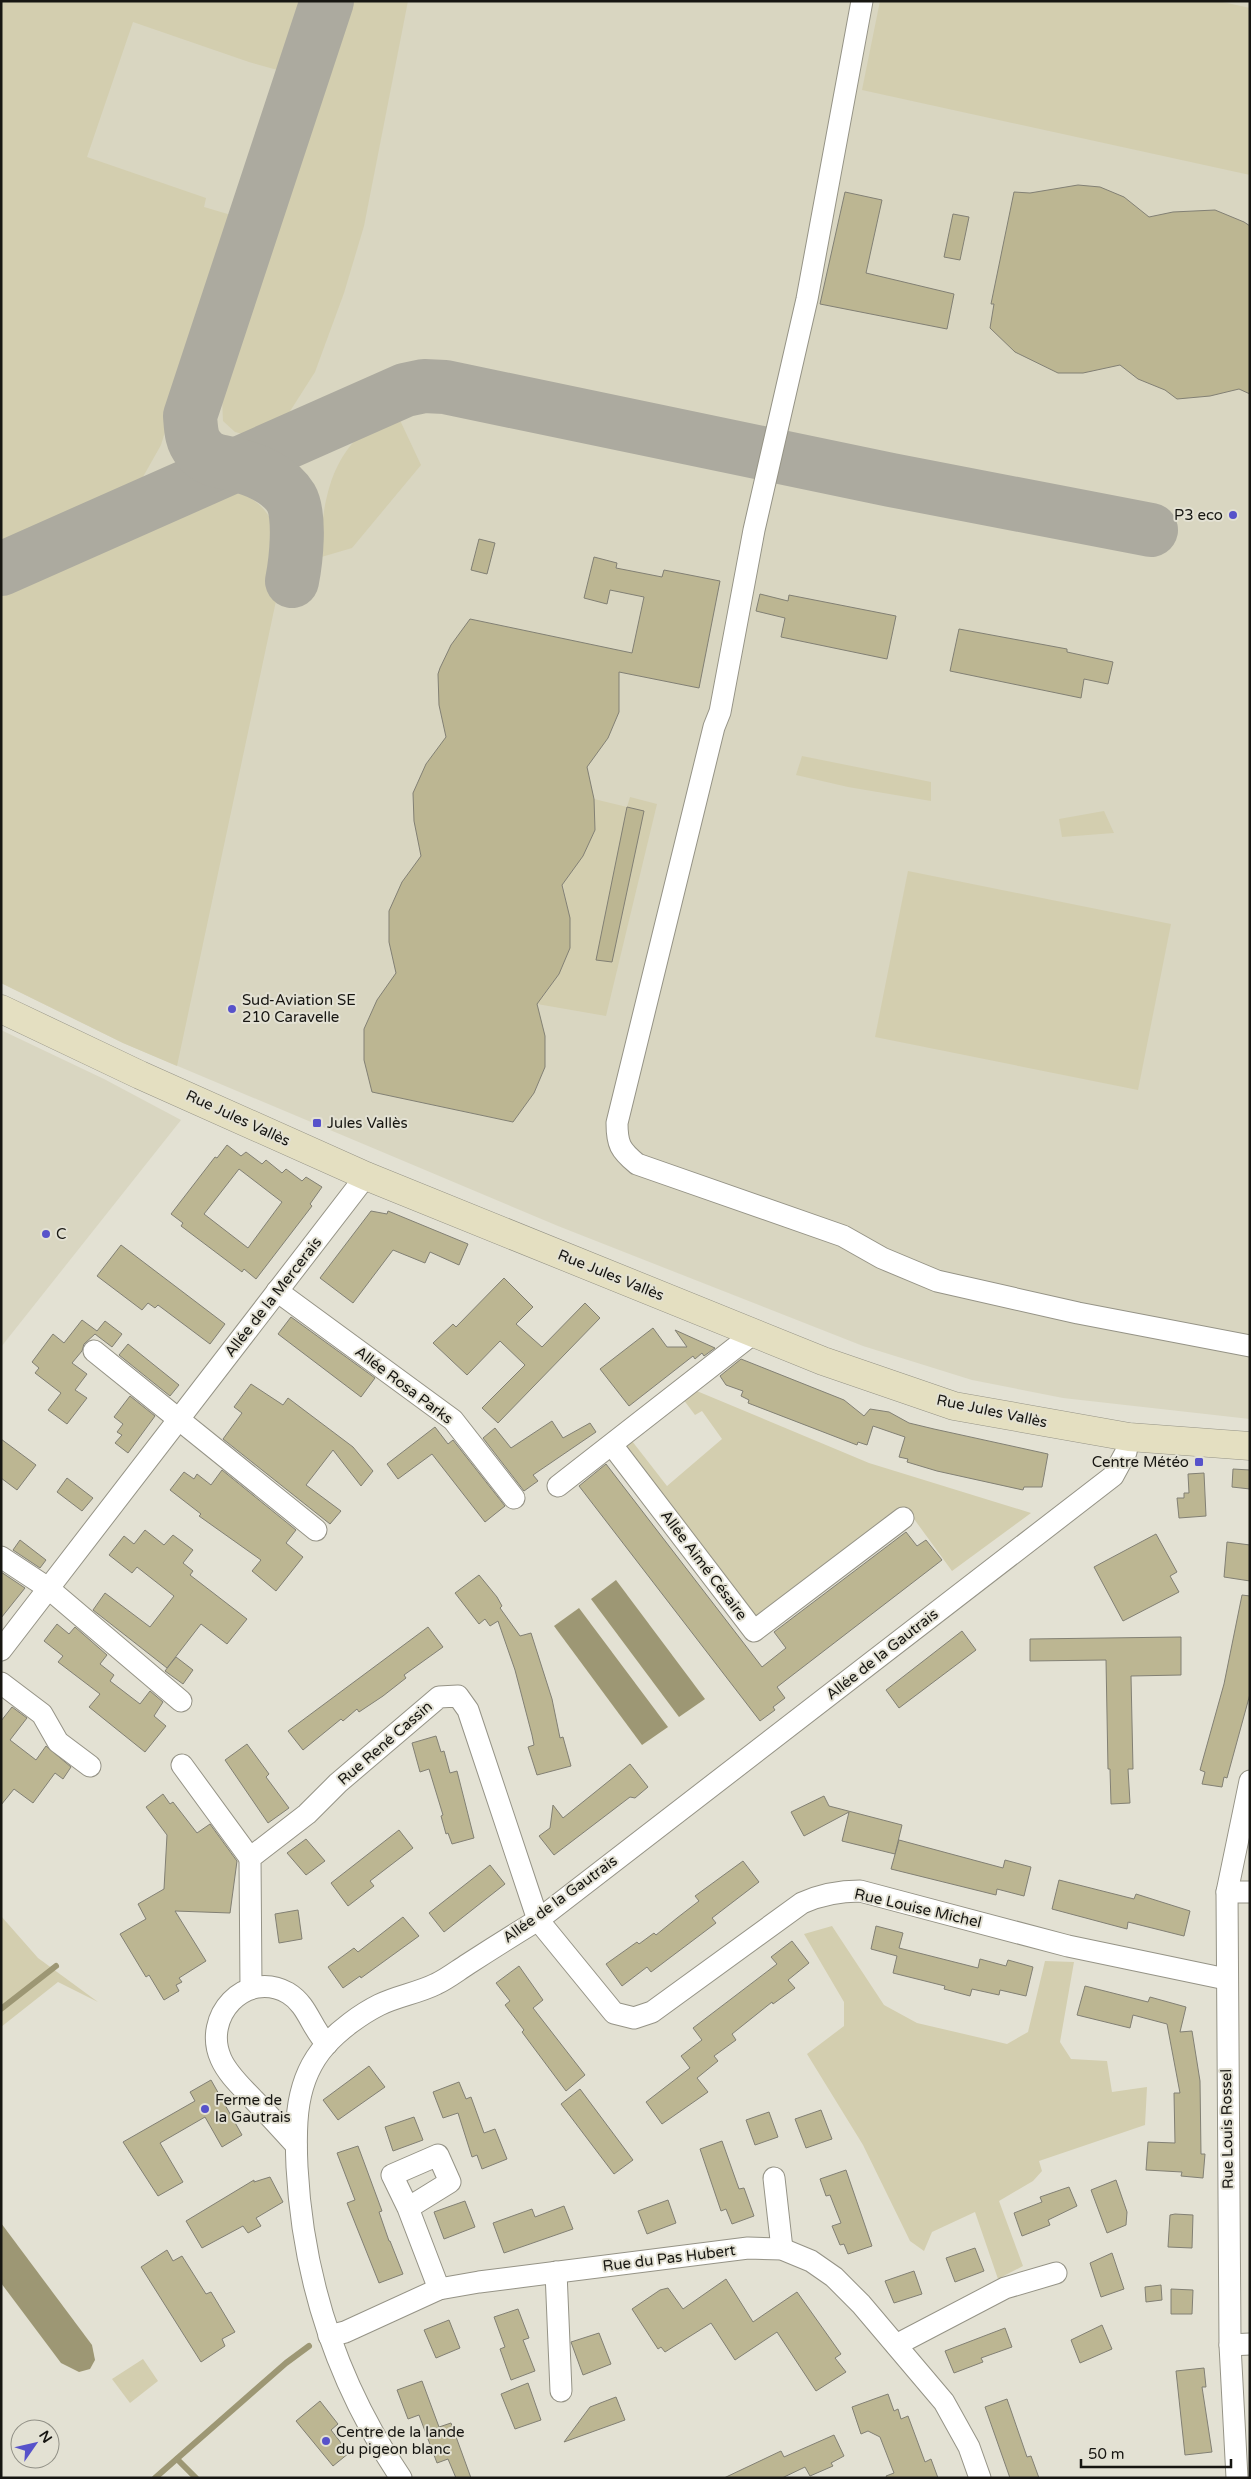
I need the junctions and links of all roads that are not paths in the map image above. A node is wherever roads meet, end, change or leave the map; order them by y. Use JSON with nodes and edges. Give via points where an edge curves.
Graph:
{"nodes":[{"id":1,"x":862,"y":1,"type":"edge"},
{"id":2,"x":1,"y":1009,"type":"edge"},
{"id":3,"x":366,"y":1176,"type":"junction"},
{"id":4,"x":277,"y":1291,"type":"junction"},
{"id":5,"x":754,"y":1333,"type":"junction"},
{"id":6,"x":1250,"y":1346,"type":"edge"},
{"id":7,"x":94,"y":1351,"type":"dead end"},
{"id":8,"x":179,"y":1418,"type":"junction"},
{"id":9,"x":1130,"y":1437,"type":"junction"},
{"id":10,"x":612,"y":1445,"type":"junction"},
{"id":11,"x":1250,"y":1446,"type":"edge"},
{"id":12,"x":558,"y":1486,"type":"dead end"},
{"id":13,"x":514,"y":1498,"type":"dead end"},
{"id":14,"x":903,"y":1518,"type":"dead end"},
{"id":15,"x":316,"y":1530,"type":"dead end"},
{"id":16,"x":1,"y":1557,"type":"edge"},
{"id":17,"x":48,"y":1588,"type":"junction"},
{"id":18,"x":1,"y":1650,"type":"edge"},
{"id":19,"x":1,"y":1683,"type":"edge"},
{"id":20,"x":181,"y":1701,"type":"dead end"},
{"id":21,"x":90,"y":1766,"type":"dead end"},
{"id":22,"x":182,"y":1766,"type":"dead end"},
{"id":23,"x":1250,"y":1782,"type":"edge"},
{"id":24,"x":250,"y":1858,"type":"junction"},
{"id":25,"x":1226,"y":1892,"type":"junction"},
{"id":26,"x":1250,"y":1892,"type":"edge"},
{"id":27,"x":538,"y":1920,"type":"junction"},
{"id":28,"x":1226,"y":1979,"type":"junction"},
{"id":29,"x":251,"y":1988,"type":"junction"},
{"id":30,"x":327,"y":2044,"type":"junction"},
{"id":31,"x":296,"y":2145,"type":"junction"},
{"id":32,"x":774,"y":2178,"type":"dead end"},
{"id":33,"x":408,"y":2208,"type":"dead end"},
{"id":34,"x":782,"y":2248,"type":"junction"},
{"id":35,"x":556,"y":2272,"type":"junction"},
{"id":36,"x":1056,"y":2273,"type":"dead end"},
{"id":37,"x":439,"y":2289,"type":"junction"},
{"id":38,"x":329,"y":2336,"type":"junction"},
{"id":39,"x":896,"y":2345,"type":"junction"},
{"id":40,"x":1240,"y":2345,"type":"edge"},
{"id":41,"x":561,"y":2391,"type":"dead end"},
{"id":42,"x":401,"y":2478,"type":"edge"},
{"id":43,"x":980,"y":2478,"type":"edge"},
{"id":44,"x":1238,"y":2478,"type":"edge"}],
"edges":[{"from":1,"to":6,"type":"street","via":[[807,299],[754,530],[720,712],[680,856],[617,1123],[617,1141],[636,1164],[843,1236],[882,1258],[937,1281],[1078,1313]]},
{"from":2,"to":3,"type":"street","name":"Rue Jules Vallès"},
{"from":3,"to":4,"type":"street","name":"Allée de la Mercerais"},
{"from":3,"to":5,"type":"street","name":"Rue Jules Vallès"},
{"from":4,"to":8,"type":"street","name":"Allée de la Mercerais"},
{"from":4,"to":13,"type":"street","name":"Allée Rosa Parks","via":[[453,1420]]},
{"from":5,"to":9,"type":"street","name":"Rue Jules Vallès","via":[[823,1361],[954,1406]]},
{"from":5,"to":10,"type":"street"},
{"from":7,"to":8,"type":"street"},
{"from":8,"to":15,"type":"street"},
{"from":8,"to":17,"type":"street","name":"Allée de la Mercerais"},
{"from":9,"to":11,"type":"street","name":"Rue Jules Vallès"},
{"from":9,"to":27,"type":"street","name":"Allée de la Gautrais","via":[[1113,1476]]},
{"from":10,"to":12,"type":"street"},
{"from":10,"to":14,"type":"street","name":"Allée Aimé Césaire","via":[[754,1632]]},
{"from":16,"to":17,"type":"street"},
{"from":17,"to":18,"type":"street","name":"Allée de la Mercerais"},
{"from":17,"to":20,"type":"street"},
{"from":19,"to":21,"type":"street","via":[[42,1714],[58,1742]]},
{"from":22,"to":24,"type":"street"},
{"from":23,"to":25,"type":"street","name":"Rue Louis Rossel"},
{"from":24,"to":27,"type":"street","name":"Rue René Cassin","via":[[307,1814],[338,1783],[439,1697],[458,1696],[468,1710]]},
{"from":24,"to":29,"type":"street"},
{"from":25,"to":26,"type":"street"},
{"from":25,"to":28,"type":"street","name":"Rue Louis Rossel"},
{"from":27,"to":28,"type":"street","name":"Rue Louise Michel","via":[[614,2014],[634,2018],[669,2001],[802,1903],[837,1891],[860,1891],[1068,1946]]},
{"from":27,"to":30,"type":"street","name":"Allée de la Gautrais","via":[[436,1984],[366,2013]]},
{"from":28,"to":40,"type":"street","name":"Rue Louis Rossel"},
{"from":29,"to":30,"type":"street","via":[[278,1988],[290,1994],[305,2010]]},
{"from":29,"to":31,"type":"street","via":[[240,1994],[221,2015],[217,2038],[221,2060],[242,2088]]},
{"from":30,"to":31,"type":"street","name":"Allée de la Gautrais","via":[[312,2064],[301,2091]]},
{"from":31,"to":38,"type":"street","name":"Allée de la Gautrais","via":[[304,2240]]},
{"from":32,"to":34,"type":"street"},
{"from":33,"to":37,"type":"street"},
{"from":34,"to":35,"type":"street","name":"Rue du Pas Hubert","via":[[748,2248]]},
{"from":34,"to":39,"type":"street","name":"Rue du Pas Hubert","via":[[812,2260],[834,2277]]},
{"from":35,"to":37,"type":"street","name":"Rue du Pas Hubert"},
{"from":35,"to":41,"type":"street"},
{"from":36,"to":39,"type":"street","via":[[1005,2288]]},
{"from":37,"to":38,"type":"street","name":"Rue du Pas Hubert","via":[[346,2332]]},
{"from":38,"to":42,"type":"street","name":"Allée de la Gautrais","via":[[351,2391]]},
{"from":39,"to":43,"type":"street","name":"Rue du Pas Hubert","via":[[944,2402],[969,2447]]},
{"from":40,"to":44,"type":"street","name":"Rue Louis Rossel"}]}
